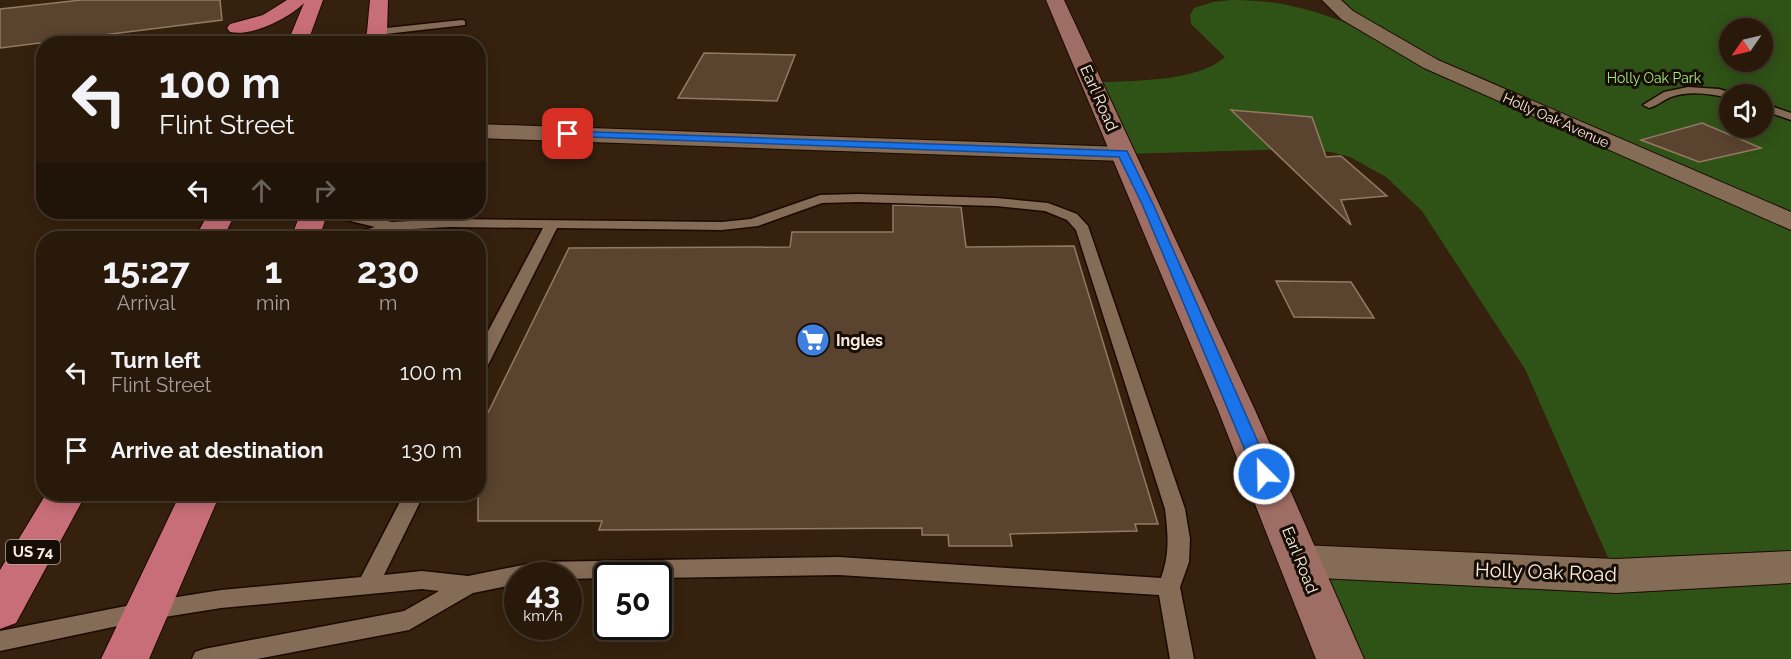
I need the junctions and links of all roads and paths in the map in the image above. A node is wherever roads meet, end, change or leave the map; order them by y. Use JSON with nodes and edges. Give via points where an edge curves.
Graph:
{"nodes":[{"id":1,"x":297,"y":0,"type":"edge"},
{"id":2,"x":314,"y":0,"type":"edge"},
{"id":3,"x":379,"y":0,"type":"edge"},
{"id":4,"x":1055,"y":0,"type":"edge"},
{"id":5,"x":1331,"y":0,"type":"edge"},
{"id":6,"x":462,"y":23,"type":"dead end"},
{"id":7,"x":275,"y":36,"type":"edge"},
{"id":8,"x":300,"y":36,"type":"edge"},
{"id":9,"x":375,"y":36,"type":"edge"},
{"id":10,"x":387,"y":36,"type":"edge"},
{"id":11,"x":1719,"y":93,"type":"edge"},
{"id":12,"x":1649,"y":105,"type":"dead end"},
{"id":13,"x":1773,"y":110,"type":"edge"},
{"id":14,"x":1791,"y":117,"type":"edge"},
{"id":15,"x":486,"y":131,"type":"edge"},
{"id":16,"x":1123,"y":154,"type":"junction"},
{"id":17,"x":362,"y":219,"type":"edge"},
{"id":18,"x":1791,"y":222,"type":"edge"},
{"id":19,"x":392,"y":226,"type":"junction"},
{"id":20,"x":550,"y":226,"type":"junction"},
{"id":21,"x":376,"y":231,"type":"edge"},
{"id":22,"x":486,"y":351,"type":"edge"},
{"id":23,"x":62,"y":501,"type":"edge"},
{"id":24,"x":197,"y":501,"type":"edge"},
{"id":25,"x":410,"y":501,"type":"edge"},
{"id":26,"x":1301,"y":561,"type":"junction"},
{"id":27,"x":1791,"y":567,"type":"edge"},
{"id":28,"x":368,"y":585,"type":"junction"},
{"id":29,"x":468,"y":585,"type":"junction"},
{"id":30,"x":1169,"y":587,"type":"junction"},
{"id":31,"x":0,"y":610,"type":"edge"},
{"id":32,"x":147,"y":611,"type":"junction"},
{"id":33,"x":0,"y":641,"type":"edge"},
{"id":34,"x":124,"y":659,"type":"edge"},
{"id":35,"x":204,"y":659,"type":"edge"},
{"id":36,"x":1182,"y":659,"type":"edge"},
{"id":37,"x":1340,"y":659,"type":"edge"}],
"edges":[{"from":1,"to":7,"type":"highway","via":[[270,18],[237,28],[264,29]]},
{"from":2,"to":8,"type":"highway"},
{"from":3,"to":9,"type":"highway"},
{"from":4,"to":16,"type":"main road","name":"Earl Road"},
{"from":5,"to":18,"type":"street","name":"Holly Oak Avenue","via":[[1347,15],[1431,64]]},
{"from":6,"to":10,"type":"lane"},
{"from":11,"to":12,"type":"lane","via":[[1670,92]]},
{"from":13,"to":14,"type":"lane"},
{"from":15,"to":16,"type":"street"},
{"from":16,"to":26,"type":"main road","name":"Earl Road"},
{"from":17,"to":19,"type":"lane"},
{"from":19,"to":20,"type":"lane"},
{"from":19,"to":21,"type":"lane"},
{"from":20,"to":22,"type":"lane"},
{"from":20,"to":30,"type":"lane","via":[[722,226],[753,223],[820,199],[858,198],[1006,203],[1048,207],[1072,218],[1083,229],[1175,509],[1178,562]]},
{"from":23,"to":31,"type":"highway","number":"US 74"},
{"from":24,"to":32,"type":"highway"},
{"from":25,"to":28,"type":"lane"},
{"from":26,"to":27,"type":"street","name":"Holly Oak Road","via":[[1616,576]]},
{"from":26,"to":37,"type":"main road","name":"Earl Road"},
{"from":28,"to":29,"type":"lane","via":[[422,579]]},
{"from":28,"to":32,"type":"lane","via":[[221,599]]},
{"from":29,"to":30,"type":"lane","via":[[538,571],[839,566]]},
{"from":29,"to":35,"type":"lane","via":[[409,620]]},
{"from":30,"to":36,"type":"lane"},
{"from":32,"to":33,"type":"lane"},
{"from":32,"to":34,"type":"highway"}]}
